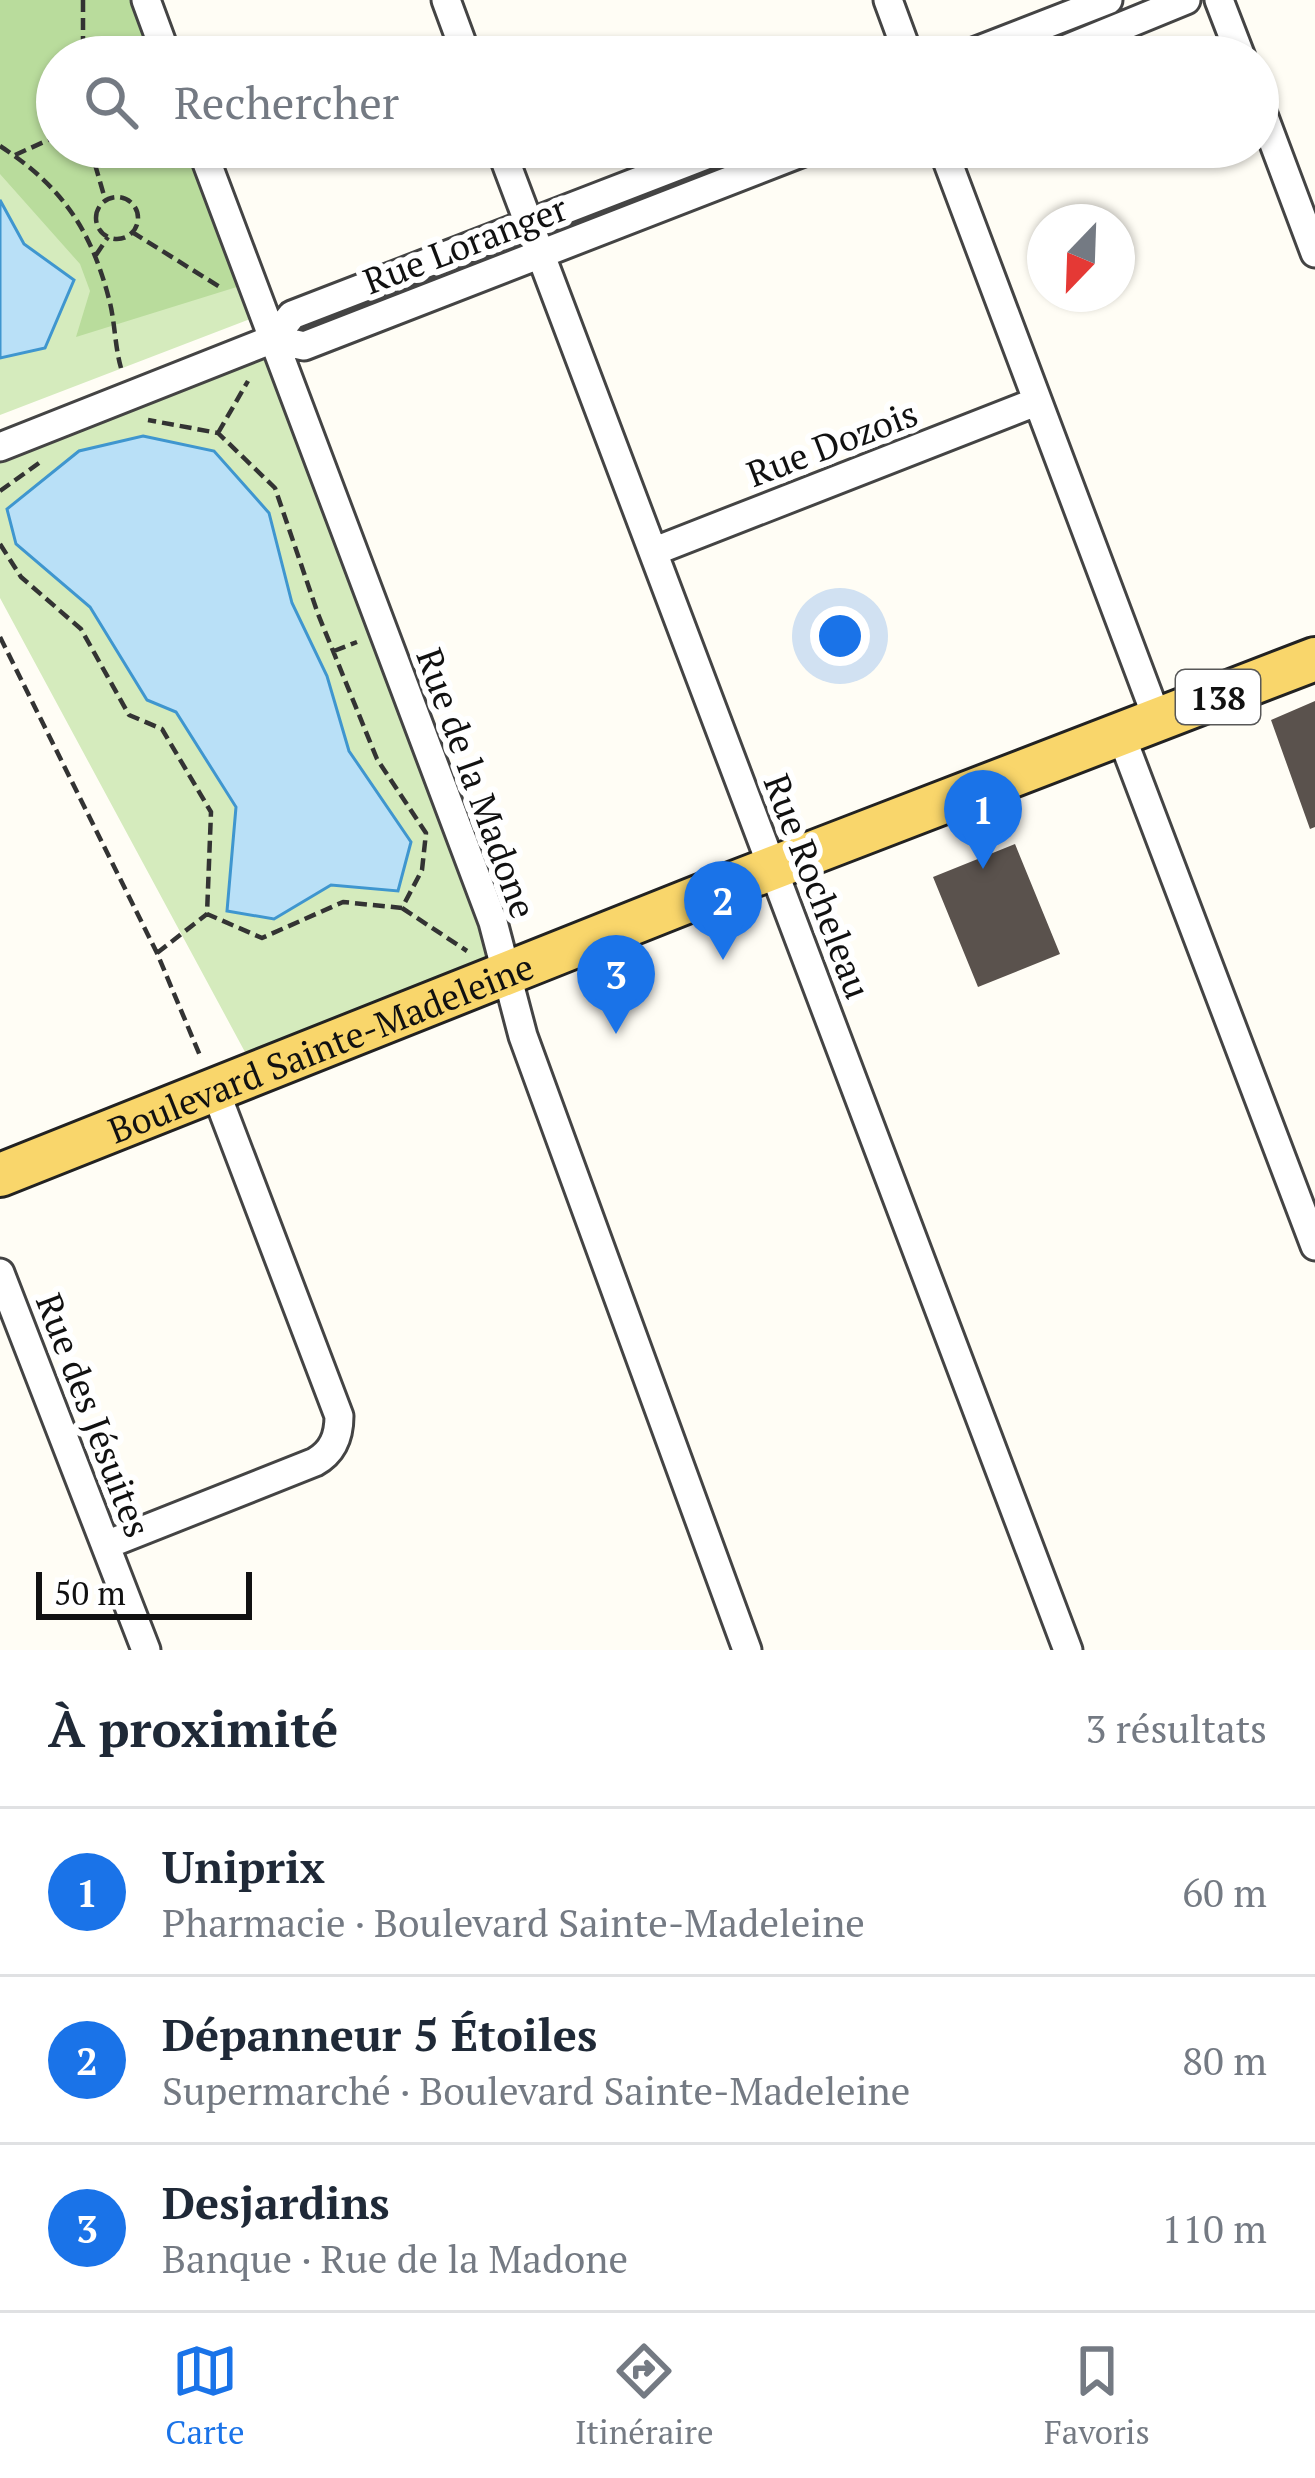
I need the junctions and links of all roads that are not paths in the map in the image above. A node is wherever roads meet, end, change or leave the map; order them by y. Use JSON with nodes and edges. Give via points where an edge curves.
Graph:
{"nodes":[{"id":1,"x":146,"y":0,"type":"edge"},
{"id":2,"x":446,"y":0,"type":"edge"},
{"id":3,"x":888,"y":0,"type":"edge"},
{"id":4,"x":1108,"y":0,"type":"edge"},
{"id":5,"x":1186,"y":0,"type":"edge"},
{"id":6,"x":1219,"y":0,"type":"edge"},
{"id":7,"x":159,"y":36,"type":"edge"},
{"id":8,"x":459,"y":36,"type":"edge"},
{"id":9,"x":901,"y":36,"type":"edge"},
{"id":10,"x":1015,"y":36,"type":"edge"},
{"id":11,"x":1099,"y":36,"type":"edge"},
{"id":12,"x":1233,"y":36,"type":"edge"},
{"id":13,"x":1279,"y":157,"type":"edge"},
{"id":14,"x":209,"y":168,"type":"edge"},
{"id":15,"x":508,"y":168,"type":"edge"},
{"id":16,"x":674,"y":168,"type":"edge"},
{"id":17,"x":762,"y":168,"type":"edge"},
{"id":18,"x":950,"y":168,"type":"edge"},
{"id":19,"x":529,"y":224,"type":"junction"},
{"id":20,"x":1315,"y":253,"type":"edge"},
{"id":21,"x":540,"y":254,"type":"junction"},
{"id":22,"x":273,"y":339,"type":"junction"},
{"id":23,"x":1036,"y":402,"type":"junction"},
{"id":24,"x":0,"y":447,"type":"edge"},
{"id":25,"x":655,"y":551,"type":"junction"},
{"id":26,"x":1315,"y":659,"type":"edge"},
{"id":27,"x":1139,"y":728,"type":"junction"},
{"id":28,"x":772,"y":869,"type":"junction"},
{"id":29,"x":505,"y":976,"type":"junction"},
{"id":30,"x":215,"y":1090,"type":"junction"},
{"id":31,"x":0,"y":1175,"type":"edge"},
{"id":32,"x":1315,"y":1246,"type":"edge"},
{"id":33,"x":0,"y":1273,"type":"edge"},
{"id":34,"x":106,"y":1545,"type":"junction"},
{"id":35,"x":743,"y":1649,"type":"edge"},
{"id":36,"x":146,"y":1650,"type":"edge"},
{"id":37,"x":1068,"y":1650,"type":"edge"}],
"edges":[{"from":1,"to":7,"type":"street"},
{"from":2,"to":8,"type":"street"},
{"from":3,"to":9,"type":"street"},
{"from":4,"to":10,"type":"street"},
{"from":5,"to":11,"type":"street"},
{"from":6,"to":12,"type":"street"},
{"from":13,"to":20,"type":"street"},
{"from":14,"to":22,"type":"street","name":"Rue de la Madone"},
{"from":15,"to":19,"type":"street","name":"Rue Rocheleau"},
{"from":16,"to":19,"type":"street","name":"Rue Loranger"},
{"from":17,"to":21,"type":"street","name":"Rue Loranger"},
{"from":18,"to":23,"type":"street"},
{"from":19,"to":21,"type":"street","name":"Rue Rocheleau"},
{"from":19,"to":22,"type":"street","name":"Rue Loranger","via":[[292,315]]},
{"from":21,"to":22,"type":"street","name":"Rue Loranger","via":[[304,346]]},
{"from":21,"to":25,"type":"street","name":"Rue Rocheleau"},
{"from":22,"to":24,"type":"street","name":"Rue Loranger"},
{"from":22,"to":29,"type":"street","name":"Rue de la Madone","via":[[494,922]]},
{"from":23,"to":25,"type":"street","name":"Rue Dozois"},
{"from":23,"to":27,"type":"street"},
{"from":25,"to":28,"type":"street","name":"Rue Rocheleau"},
{"from":26,"to":27,"type":"main road","name":"Boulevard Sainte-Madeleine","number":"138"},
{"from":27,"to":28,"type":"main road","name":"Boulevard Sainte-Madeleine","number":"138"},
{"from":27,"to":32,"type":"street"},
{"from":28,"to":29,"type":"main road","name":"Boulevard Sainte-Madeleine","number":"138"},
{"from":28,"to":37,"type":"street","name":"Rue Rocheleau"},
{"from":29,"to":30,"type":"main road","name":"Boulevard Sainte-Madeleine","number":"138"},
{"from":29,"to":35,"type":"street","name":"Rue de la Madone"},
{"from":30,"to":31,"type":"main road","name":"Boulevard Sainte-Madeleine","number":"138"},
{"from":30,"to":34,"type":"street","via":[[339,1416],[337,1436],[315,1462]]},
{"from":33,"to":34,"type":"street","name":"Rue des Jésuites"},
{"from":34,"to":36,"type":"street","name":"Rue des Jésuites"}]}
